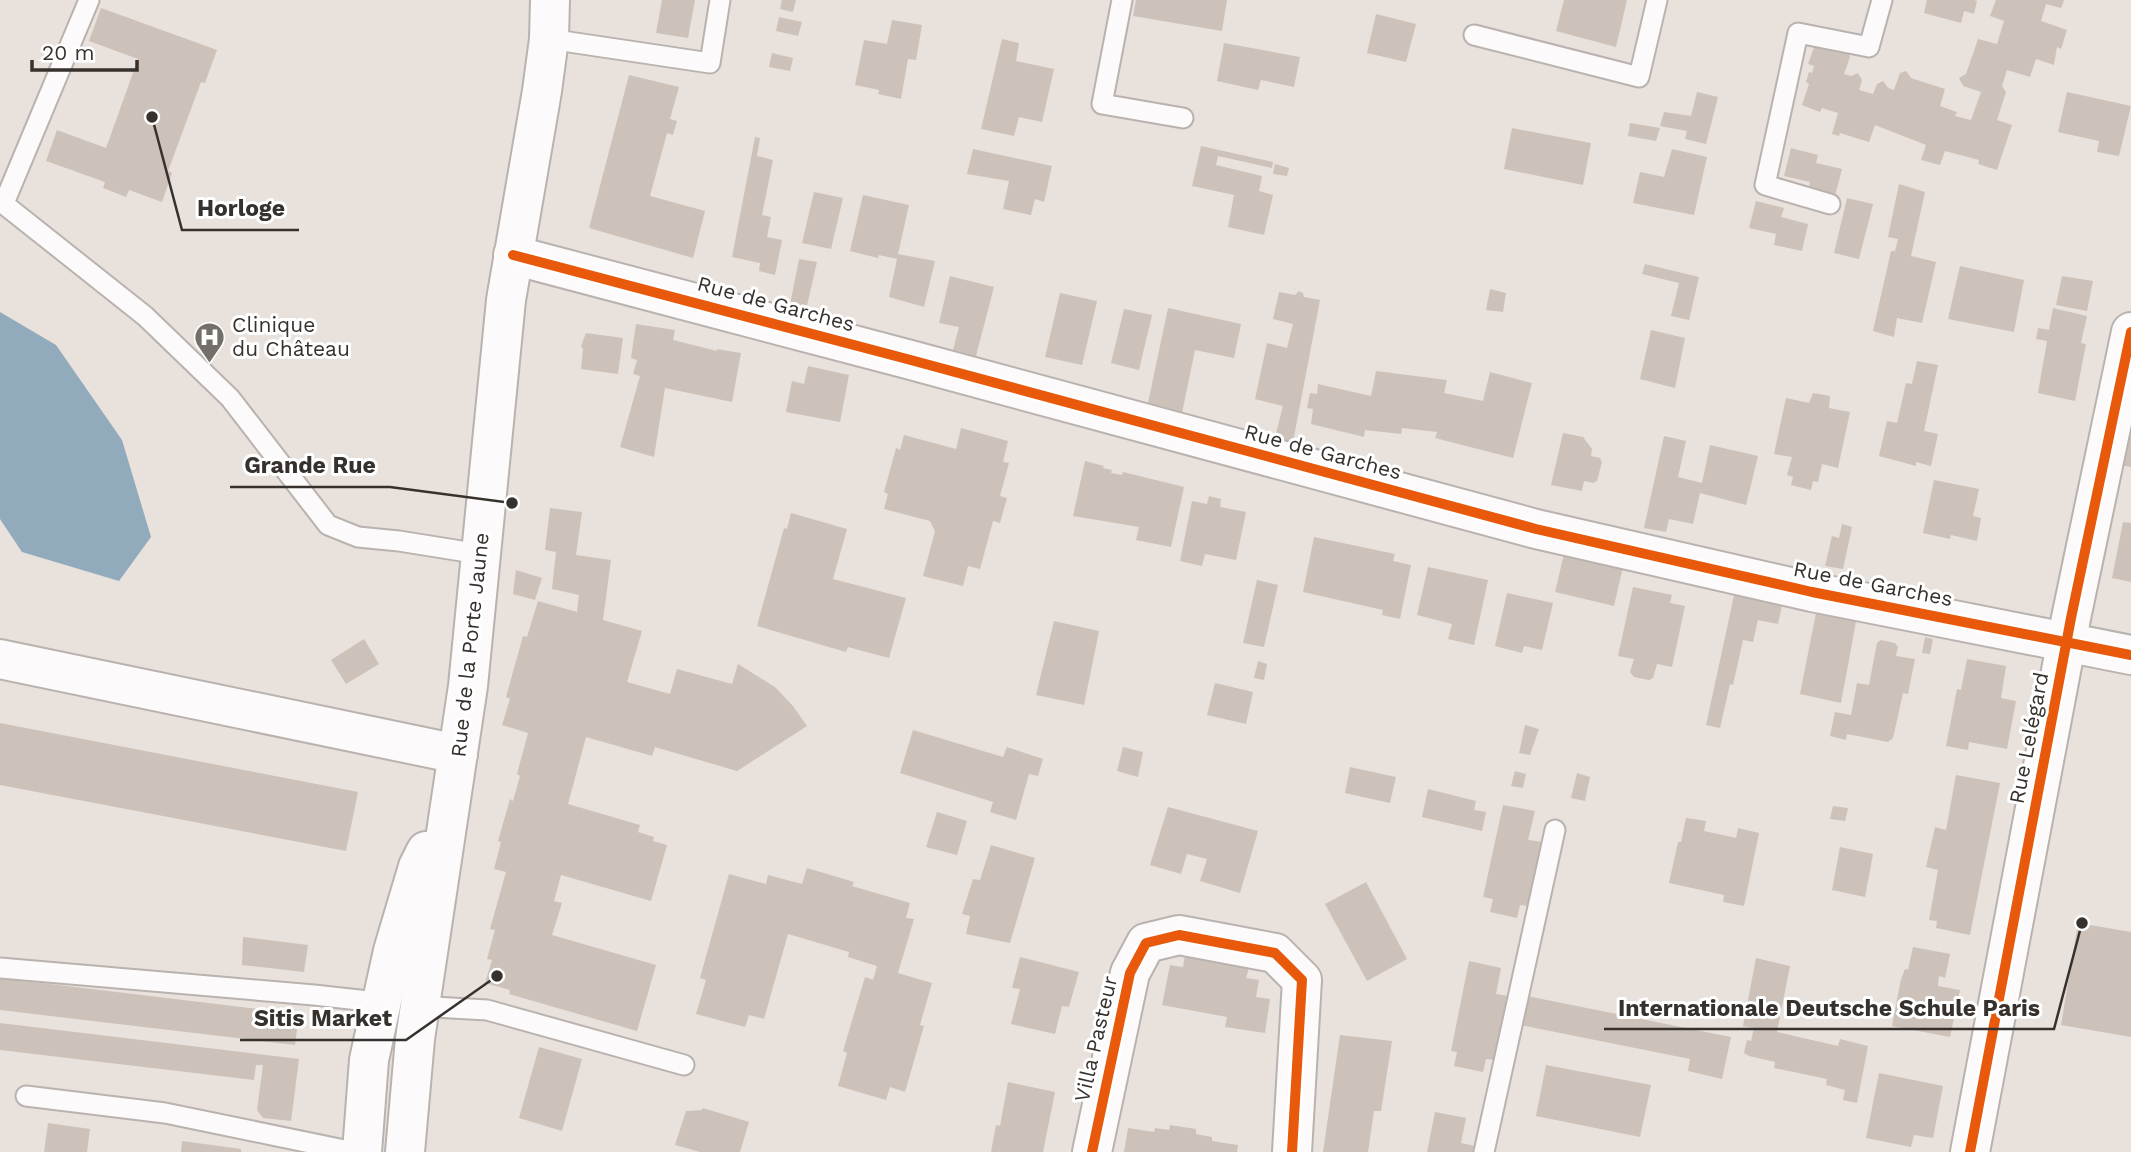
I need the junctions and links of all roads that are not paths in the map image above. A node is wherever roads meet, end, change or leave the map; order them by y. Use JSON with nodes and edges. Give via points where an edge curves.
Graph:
{"nodes":[{"id":1,"x":89,"y":0,"type":"edge"},
{"id":2,"x":550,"y":0,"type":"edge"},
{"id":3,"x":720,"y":0,"type":"edge"},
{"id":4,"x":1122,"y":0,"type":"edge"},
{"id":5,"x":1657,"y":0,"type":"edge"},
{"id":6,"x":1882,"y":0,"type":"edge"},
{"id":7,"x":1474,"y":35,"type":"dead end"},
{"id":8,"x":549,"y":39,"type":"junction"},
{"id":9,"x":1183,"y":118,"type":"dead end"},
{"id":10,"x":2,"y":202,"type":"edge"},
{"id":11,"x":1829,"y":204,"type":"dead end"},
{"id":12,"x":513,"y":255,"type":"junction"},
{"id":13,"x":2131,"y":332,"type":"edge"},
{"id":14,"x":480,"y":554,"type":"junction"},
{"id":15,"x":2066,"y":642,"type":"junction"},
{"id":16,"x":2131,"y":655,"type":"edge"},
{"id":17,"x":0,"y":659,"type":"edge"},
{"id":18,"x":458,"y":754,"type":"junction"},
{"id":19,"x":453,"y":791,"type":"junction"},
{"id":20,"x":1555,"y":830,"type":"dead end"},
{"id":21,"x":0,"y":968,"type":"edge"},
{"id":22,"x":382,"y":1003,"type":"junction"},
{"id":23,"x":419,"y":1006,"type":"junction"},
{"id":24,"x":684,"y":1065,"type":"dead end"},
{"id":25,"x":26,"y":1096,"type":"dead end"},
{"id":26,"x":354,"y":1152,"type":"edge"},
{"id":27,"x":362,"y":1152,"type":"edge"},
{"id":28,"x":405,"y":1152,"type":"edge"},
{"id":29,"x":1092,"y":1152,"type":"edge"},
{"id":30,"x":1292,"y":1152,"type":"edge"},
{"id":31,"x":1484,"y":1152,"type":"edge"},
{"id":32,"x":1970,"y":1152,"type":"edge"}],
"edges":[{"from":1,"to":10,"type":"lane"},
{"from":2,"to":8,"type":"street","name":"Rue de la Porte Jaune"},
{"from":3,"to":8,"type":"lane","via":[[710,63]]},
{"from":4,"to":9,"type":"lane","via":[[1102,104]]},
{"from":5,"to":7,"type":"lane","via":[[1639,77]]},
{"from":6,"to":11,"type":"lane","via":[[1869,47],[1798,33],[1765,185]]},
{"from":8,"to":12,"type":"street","name":"Rue de la Porte Jaune"},
{"from":10,"to":14,"type":"lane","via":[[145,316],[230,398],[328,526],[358,537]]},
{"from":12,"to":14,"type":"street","name":"Rue de la Porte Jaune"},
{"from":12,"to":15,"type":"street","name":"Rue de Garches","via":[[1536,529],[1812,592]]},
{"from":13,"to":15,"type":"street","name":"Rue Lelégard"},
{"from":14,"to":18,"type":"street","name":"Rue de la Porte Jaune"},
{"from":15,"to":16,"type":"street","name":"Rue de Garches"},
{"from":15,"to":32,"type":"street","name":"Rue Lelégard"},
{"from":17,"to":18,"type":"street"},
{"from":18,"to":19,"type":"street","name":"Rue de la Porte Jaune"},
{"from":19,"to":22,"type":"street","name":"Rue de la Porte Jaune","via":[[418,867]]},
{"from":19,"to":23,"type":"street","name":"Rue de la Porte Jaune"},
{"from":20,"to":31,"type":"lane"},
{"from":21,"to":22,"type":"lane"},
{"from":22,"to":23,"type":"lane"},
{"from":22,"to":27,"type":"street","name":"Rue de la Porte Jaune","via":[[369,1060]]},
{"from":23,"to":24,"type":"lane","via":[[487,1010]]},
{"from":23,"to":28,"type":"street","name":"Rue de la Porte Jaune"},
{"from":25,"to":26,"type":"lane","via":[[165,1113]]},
{"from":29,"to":30,"type":"street","name":"Villa Pasteur","via":[[1130,973],[1146,943],[1179,935],[1275,953],[1302,980]]}]}
